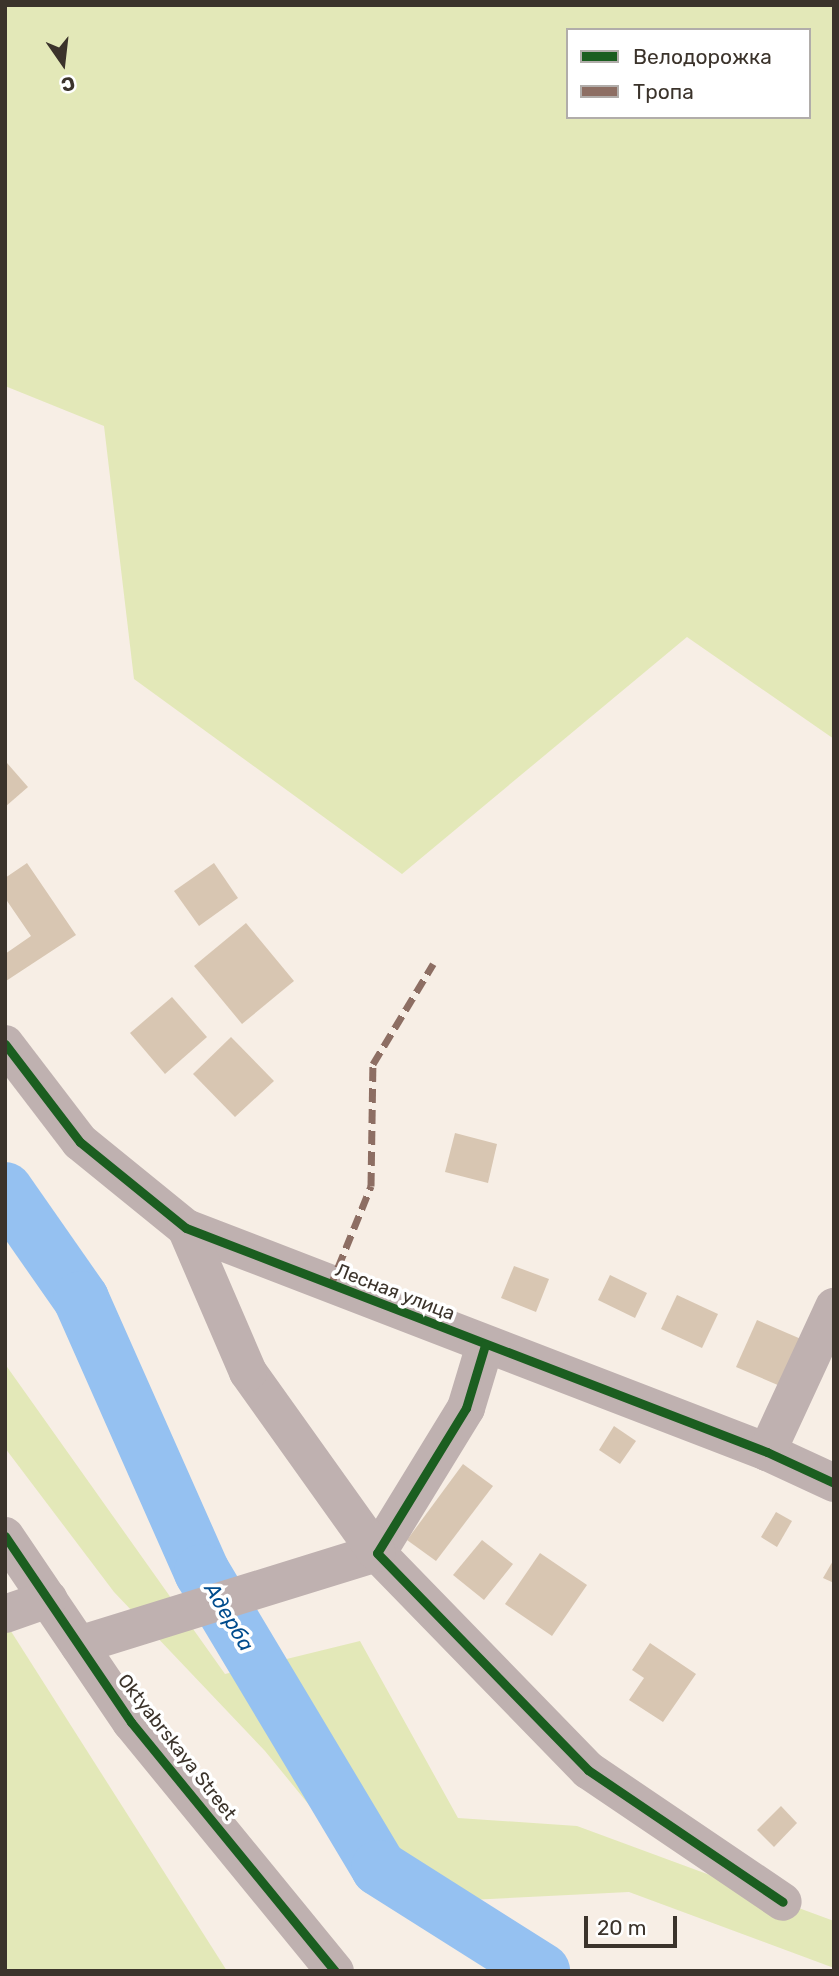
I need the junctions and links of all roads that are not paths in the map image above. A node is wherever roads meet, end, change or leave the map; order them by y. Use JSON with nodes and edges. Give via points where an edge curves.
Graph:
{"nodes":[{"id":1,"x":5,"y":1044,"type":"edge"},
{"id":2,"x":186,"y":1228,"type":"junction"},
{"id":3,"x":834,"y":1307,"type":"edge"},
{"id":4,"x":485,"y":1345,"type":"junction"},
{"id":5,"x":768,"y":1452,"type":"junction"},
{"id":6,"x":834,"y":1483,"type":"edge"},
{"id":7,"x":5,"y":1536,"type":"edge"},
{"id":8,"x":377,"y":1553,"type":"junction"},
{"id":9,"x":48,"y":1599,"type":"junction"},
{"id":10,"x":5,"y":1614,"type":"edge"},
{"id":11,"x":79,"y":1645,"type":"junction"},
{"id":12,"x":783,"y":1902,"type":"dead end"},
{"id":13,"x":335,"y":1971,"type":"edge"}],
"edges":[{"from":1,"to":2,"type":"street","name":"Лесная улица","via":[[80,1142]]},
{"from":2,"to":4,"type":"street","name":"Лесная улица"},
{"from":2,"to":8,"type":"street","via":[[248,1372]]},
{"from":3,"to":5,"type":"street"},
{"from":4,"to":5,"type":"street","name":"Лесная улица"},
{"from":4,"to":8,"type":"street","via":[[466,1408]]},
{"from":5,"to":6,"type":"street","name":"Лесная улица"},
{"from":7,"to":9,"type":"street","name":"Oktyabrskaya Street"},
{"from":8,"to":11,"type":"street"},
{"from":8,"to":12,"type":"street","via":[[588,1770]]},
{"from":9,"to":10,"type":"street"},
{"from":9,"to":11,"type":"street","name":"Oktyabrskaya Street"},
{"from":11,"to":13,"type":"street","name":"Oktyabrskaya Street","via":[[131,1721]]}]}
